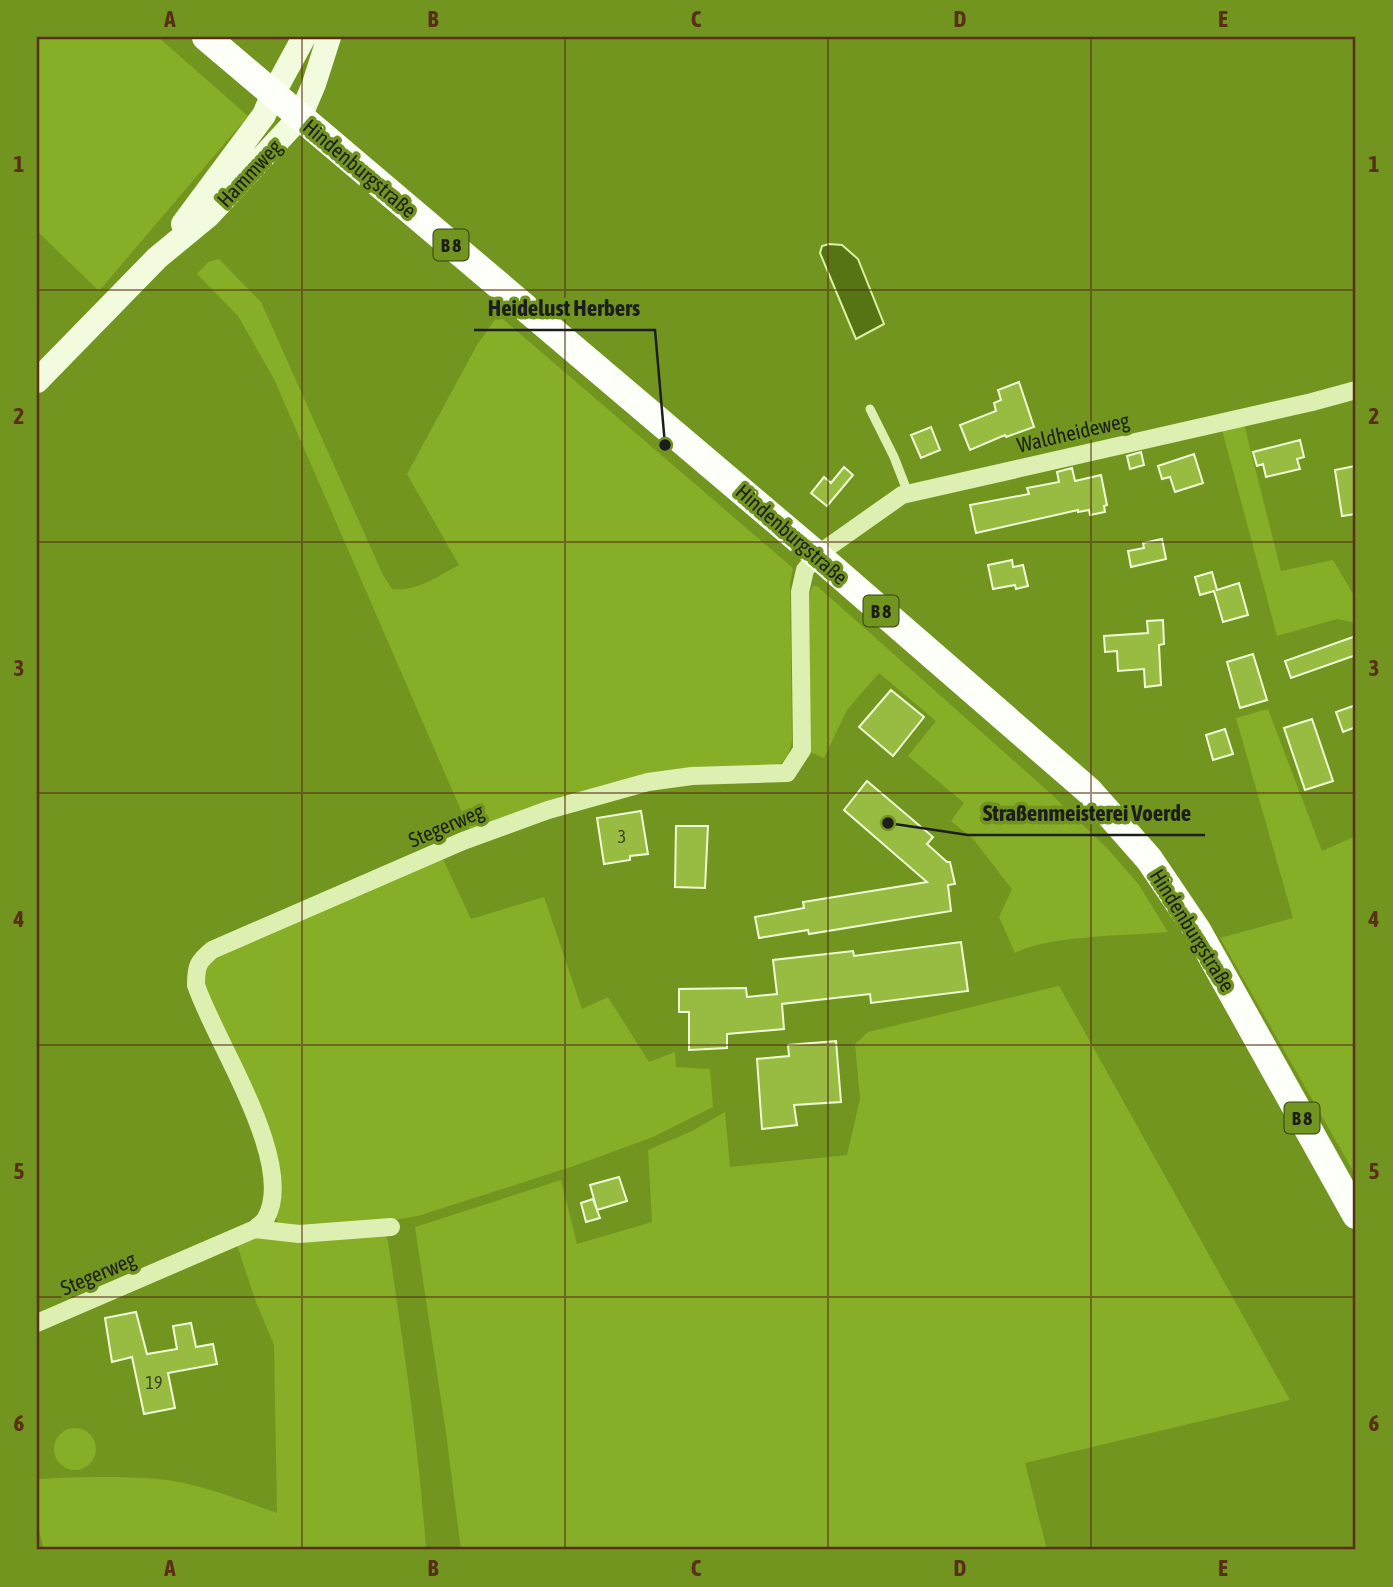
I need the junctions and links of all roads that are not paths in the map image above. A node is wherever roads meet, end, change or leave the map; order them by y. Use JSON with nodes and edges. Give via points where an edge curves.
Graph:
{"nodes":[{"id":1,"x":206,"y":37,"type":"edge"},
{"id":2,"x":313,"y":37,"type":"edge"},
{"id":3,"x":329,"y":37,"type":"edge"},
{"id":4,"x":298,"y":46,"type":"edge"},
{"id":5,"x":280,"y":100,"type":"junction"},
{"id":6,"x":159,"y":256,"type":"junction"},
{"id":7,"x":37,"y":381,"type":"edge"},
{"id":8,"x":1356,"y":390,"type":"edge"},
{"id":9,"x":870,"y":409,"type":"dead end"},
{"id":10,"x":908,"y":494,"type":"junction"},
{"id":11,"x":817,"y":555,"type":"junction"},
{"id":12,"x":1356,"y":1214,"type":"edge"},
{"id":13,"x":391,"y":1227,"type":"dead end"},
{"id":14,"x":255,"y":1229,"type":"junction"},
{"id":15,"x":37,"y":1324,"type":"edge"}],
"edges":[{"from":1,"to":5,"type":"main road","name":"Hindenburgstraße","number":"B 8"},
{"from":2,"to":5,"type":"main road","name":"Hammweg"},
{"from":3,"to":5,"type":"main road","name":"Hammweg","via":[[314,84]]},
{"from":4,"to":5,"type":"main road","name":"Hammweg"},
{"from":5,"to":6,"type":"main road","name":"Hammweg"},
{"from":5,"to":6,"type":"main road","name":"Hammweg","via":[[208,216]]},
{"from":5,"to":11,"type":"main road","name":"Hindenburgstraße","number":"B 8"},
{"from":6,"to":7,"type":"main road","name":"Hammweg"},
{"from":8,"to":10,"type":"street","name":"Waldheideweg"},
{"from":9,"to":10,"type":"lane"},
{"from":10,"to":11,"type":"street","name":"Waldheideweg"},
{"from":11,"to":12,"type":"main road","name":"Hindenburgstraße","number":"B 8","via":[[1089,791],[1149,859],[1197,930]]},
{"from":11,"to":14,"type":"street","name":"Stegerweg","via":[[805,570],[800,592],[802,750],[787,773],[648,782],[548,810],[463,841],[241,937],[199,961],[200,998],[268,1148],[273,1192],[266,1217]]},
{"from":13,"to":14,"type":"street","via":[[299,1234]]},
{"from":14,"to":15,"type":"street","name":"Stegerweg"}]}
